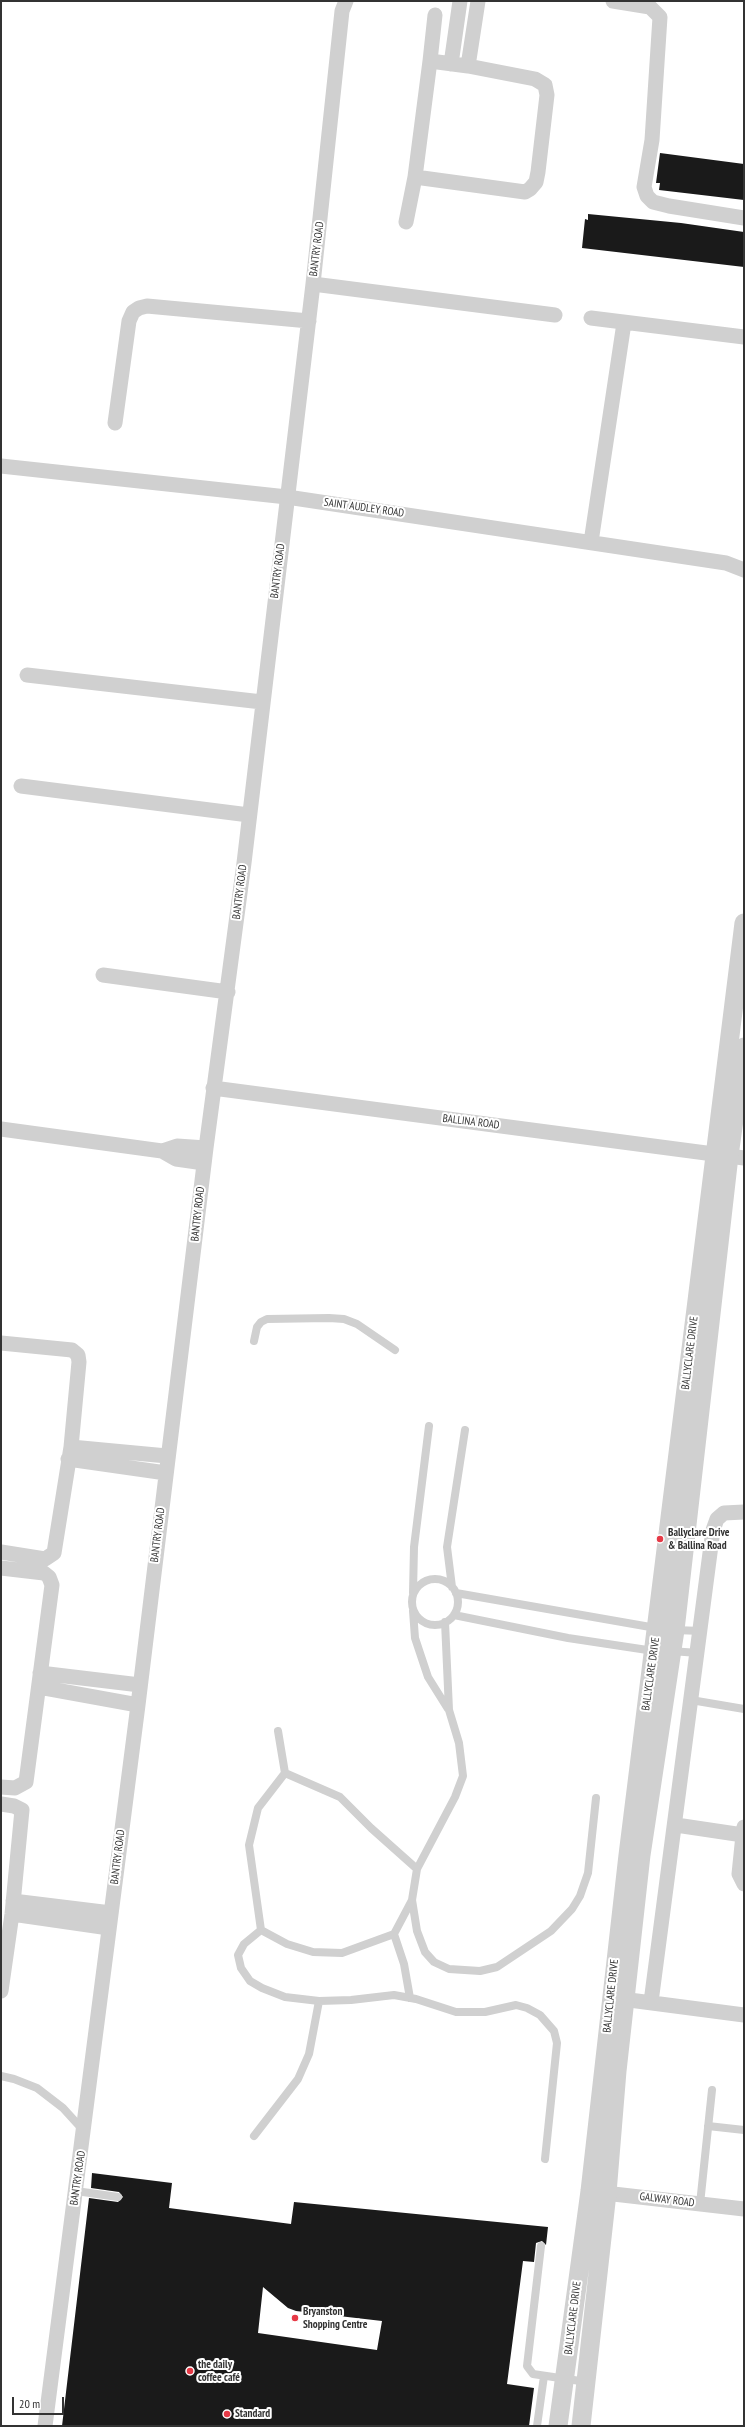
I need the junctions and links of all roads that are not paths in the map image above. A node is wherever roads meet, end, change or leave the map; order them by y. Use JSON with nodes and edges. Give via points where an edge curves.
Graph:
{"nodes":[{"id":1,"x":346,"y":1,"type":"edge"},
{"id":2,"x":460,"y":1,"type":"edge"},
{"id":3,"x":478,"y":1,"type":"edge"},
{"id":4,"x":613,"y":1,"type":"edge"},
{"id":5,"x":435,"y":15,"type":"dead end"},
{"id":6,"x":430,"y":61,"type":"junction"},
{"id":7,"x":451,"y":64,"type":"junction"},
{"id":8,"x":468,"y":66,"type":"junction"},
{"id":9,"x":415,"y":177,"type":"junction"},
{"id":10,"x":744,"y":218,"type":"edge"},
{"id":11,"x":406,"y":222,"type":"dead end"},
{"id":12,"x":313,"y":284,"type":"junction"},
{"id":13,"x":555,"y":314,"type":"dead end"},
{"id":14,"x":591,"y":318,"type":"dead end"},
{"id":15,"x":309,"y":321,"type":"junction"},
{"id":16,"x":624,"y":323,"type":"junction"},
{"id":17,"x":744,"y":337,"type":"edge"},
{"id":18,"x":115,"y":423,"type":"dead end"},
{"id":19,"x":1,"y":466,"type":"edge"},
{"id":20,"x":287,"y":497,"type":"junction"},
{"id":21,"x":591,"y":542,"type":"junction"},
{"id":22,"x":744,"y":561,"type":"edge"},
{"id":23,"x":726,"y":563,"type":"junction"},
{"id":24,"x":744,"y":570,"type":"edge"},
{"id":25,"x":27,"y":675,"type":"dead end"},
{"id":26,"x":262,"y":702,"type":"junction"},
{"id":27,"x":21,"y":786,"type":"dead end"},
{"id":28,"x":249,"y":815,"type":"junction"},
{"id":29,"x":744,"y":923,"type":"edge"},
{"id":30,"x":103,"y":975,"type":"dead end"},
{"id":31,"x":228,"y":992,"type":"junction"},
{"id":32,"x":744,"y":1047,"type":"edge"},
{"id":33,"x":213,"y":1088,"type":"junction"},
{"id":34,"x":1,"y":1129,"type":"edge"},
{"id":35,"x":206,"y":1148,"type":"junction"},
{"id":36,"x":162,"y":1151,"type":"junction"},
{"id":37,"x":729,"y":1156,"type":"edge"},
{"id":38,"x":204,"y":1163,"type":"junction"},
{"id":39,"x":254,"y":1340,"type":"dead end"},
{"id":40,"x":1,"y":1343,"type":"edge"},
{"id":41,"x":395,"y":1350,"type":"dead end"},
{"id":42,"x":429,"y":1426,"type":"dead end"},
{"id":43,"x":464,"y":1430,"type":"dead end"},
{"id":44,"x":70,"y":1453,"type":"junction"},
{"id":45,"x":167,"y":1456,"type":"junction"},
{"id":46,"x":166,"y":1473,"type":"junction"},
{"id":47,"x":744,"y":1512,"type":"edge"},
{"id":48,"x":1,"y":1552,"type":"edge"},
{"id":49,"x":1,"y":1568,"type":"edge"},
{"id":50,"x":454,"y":1590,"type":"junction"},
{"id":51,"x":413,"y":1593,"type":"junction"},
{"id":52,"x":412,"y":1608,"type":"junction"},
{"id":53,"x":454,"y":1615,"type":"junction"},
{"id":54,"x":445,"y":1622,"type":"junction"},
{"id":55,"x":666,"y":1629,"type":"junction"},
{"id":56,"x":702,"y":1631,"type":"junction"},
{"id":57,"x":663,"y":1651,"type":"junction"},
{"id":58,"x":698,"y":1653,"type":"junction"},
{"id":59,"x":40,"y":1680,"type":"junction"},
{"id":60,"x":140,"y":1685,"type":"junction"},
{"id":61,"x":691,"y":1700,"type":"junction"},
{"id":62,"x":138,"y":1705,"type":"junction"},
{"id":63,"x":744,"y":1709,"type":"edge"},
{"id":64,"x":449,"y":1710,"type":"junction"},
{"id":65,"x":278,"y":1731,"type":"dead end"},
{"id":66,"x":285,"y":1773,"type":"junction"},
{"id":67,"x":1,"y":1787,"type":"edge"},
{"id":68,"x":596,"y":1798,"type":"dead end"},
{"id":69,"x":1,"y":1804,"type":"edge"},
{"id":70,"x":676,"y":1825,"type":"junction"},
{"id":71,"x":743,"y":1831,"type":"edge"},
{"id":72,"x":417,"y":1870,"type":"junction"},
{"id":73,"x":744,"y":1884,"type":"edge"},
{"id":74,"x":412,"y":1900,"type":"junction"},
{"id":75,"x":13,"y":1908,"type":"junction"},
{"id":76,"x":110,"y":1921,"type":"junction"},
{"id":77,"x":261,"y":1930,"type":"junction"},
{"id":78,"x":394,"y":1934,"type":"junction"},
{"id":79,"x":1,"y":1991,"type":"edge"},
{"id":80,"x":410,"y":1998,"type":"junction"},
{"id":81,"x":618,"y":1998,"type":"junction"},
{"id":82,"x":319,"y":2001,"type":"junction"},
{"id":83,"x":651,"y":2002,"type":"junction"},
{"id":84,"x":744,"y":2015,"type":"edge"},
{"id":85,"x":1,"y":2076,"type":"edge"},
{"id":86,"x":712,"y":2090,"type":"dead end"},
{"id":87,"x":708,"y":2126,"type":"junction"},
{"id":88,"x":744,"y":2130,"type":"edge"},
{"id":89,"x":84,"y":2131,"type":"junction"},
{"id":90,"x":254,"y":2136,"type":"dead end"},
{"id":91,"x":545,"y":2159,"type":"dead end"},
{"id":92,"x":76,"y":2192,"type":"junction"},
{"id":93,"x":598,"y":2192,"type":"junction"},
{"id":94,"x":118,"y":2197,"type":"dead end"},
{"id":95,"x":700,"y":2204,"type":"junction"},
{"id":96,"x":744,"y":2209,"type":"edge"},
{"id":97,"x":541,"y":2246,"type":"dead end"},
{"id":98,"x":544,"y":2376,"type":"junction"},
{"id":99,"x":566,"y":2378,"type":"junction"},
{"id":100,"x":587,"y":2382,"type":"junction"},
{"id":101,"x":45,"y":2426,"type":"edge"},
{"id":102,"x":537,"y":2426,"type":"edge"},
{"id":103,"x":558,"y":2426,"type":"edge"},
{"id":104,"x":581,"y":2426,"type":"edge"}],
"edges":[{"from":1,"to":12,"type":"street","name":"BANTRY ROAD","via":[[342,12]]},
{"from":2,"to":7,"type":"street"},
{"from":3,"to":8,"type":"street"},
{"from":4,"to":10,"type":"street","via":[[650,7],[660,17],[652,140],[644,187],[647,196],[653,202],[669,206]]},
{"from":5,"to":6,"type":"street"},
{"from":6,"to":7,"type":"street"},
{"from":6,"to":9,"type":"street"},
{"from":7,"to":8,"type":"street"},
{"from":8,"to":9,"type":"street","via":[[535,79],[544,85],[547,94],[536,182],[525,192]]},
{"from":9,"to":11,"type":"street"},
{"from":12,"to":13,"type":"street"},
{"from":12,"to":15,"type":"street","name":"BANTRY ROAD"},
{"from":14,"to":16,"type":"street"},
{"from":15,"to":18,"type":"street","via":[[146,306],[139,308],[133,312],[129,321]]},
{"from":15,"to":20,"type":"street","name":"BANTRY ROAD"},
{"from":16,"to":17,"type":"street"},
{"from":16,"to":21,"type":"street"},
{"from":19,"to":20,"type":"street","name":"SAINT AUDLEY ROAD"},
{"from":20,"to":21,"type":"street","name":"SAINT AUDLEY ROAD"},
{"from":20,"to":26,"type":"street","name":"BANTRY ROAD"},
{"from":21,"to":23,"type":"street","name":"SAINT AUDLEY ROAD"},
{"from":22,"to":23,"type":"street","name":"SAINT AUDLEY ROAD"},
{"from":23,"to":24,"type":"street","name":"SAINT AUDLEY ROAD"},
{"from":25,"to":26,"type":"street"},
{"from":26,"to":28,"type":"street","name":"BANTRY ROAD"},
{"from":27,"to":28,"type":"street"},
{"from":28,"to":31,"type":"street","name":"BANTRY ROAD"},
{"from":29,"to":37,"type":"street","name":"BALLYCLARE DRIVE"},
{"from":30,"to":31,"type":"street"},
{"from":31,"to":33,"type":"street","name":"BANTRY ROAD"},
{"from":32,"to":37,"type":"street","name":"BALLYCLARE DRIVE"},
{"from":33,"to":35,"type":"street","name":"BANTRY ROAD"},
{"from":33,"to":37,"type":"street","name":"BALLINA ROAD"},
{"from":34,"to":36,"type":"street"},
{"from":35,"to":36,"type":"street","via":[[177,1146]]},
{"from":35,"to":38,"type":"street","name":"BANTRY ROAD"},
{"from":36,"to":38,"type":"street","via":[[176,1159]]},
{"from":37,"to":55,"type":"street","name":"BALLYCLARE DRIVE"},
{"from":38,"to":45,"type":"street","name":"BANTRY ROAD"},
{"from":39,"to":41,"type":"lane","via":[[257,1327],[267,1319],[344,1319],[357,1324]]},
{"from":40,"to":44,"type":"street","via":[[66,1349],[78,1355]]},
{"from":42,"to":51,"type":"lane","via":[[414,1547]]},
{"from":43,"to":50,"type":"lane","via":[[447,1547]]},
{"from":44,"to":45,"type":"street"},
{"from":44,"to":46,"type":"street"},
{"from":44,"to":48,"type":"street","via":[[54,1553],[45,1559]]},
{"from":45,"to":46,"type":"street","name":"BANTRY ROAD"},
{"from":46,"to":60,"type":"street","name":"BANTRY ROAD"},
{"from":47,"to":56,"type":"street","via":[[724,1513],[715,1523]]},
{"from":49,"to":59,"type":"street","via":[[44,1573],[51,1580],[52,1593]]},
{"from":50,"to":51,"type":"lane","via":[[439,1579],[431,1579],[418,1586]]},
{"from":50,"to":53,"type":"lane","via":[[458,1601]]},
{"from":50,"to":55,"type":"lane"},
{"from":51,"to":52,"type":"lane"},
{"from":52,"to":54,"type":"lane","via":[[427,1624]]},
{"from":52,"to":64,"type":"lane","via":[[415,1638],[428,1677]]},
{"from":53,"to":54,"type":"lane"},
{"from":53,"to":57,"type":"lane","via":[[568,1638]]},
{"from":54,"to":64,"type":"lane"},
{"from":55,"to":56,"type":"lane"},
{"from":55,"to":57,"type":"street","name":"BALLYCLARE DRIVE"},
{"from":56,"to":58,"type":"street"},
{"from":57,"to":58,"type":"lane"},
{"from":57,"to":81,"type":"street","name":"BALLYCLARE DRIVE","via":[[641,1855]]},
{"from":58,"to":61,"type":"street"},
{"from":59,"to":60,"type":"street"},
{"from":59,"to":62,"type":"street"},
{"from":59,"to":67,"type":"street","via":[[26,1782],[15,1788]]},
{"from":60,"to":62,"type":"street","name":"BANTRY ROAD"},
{"from":61,"to":63,"type":"lane"},
{"from":61,"to":70,"type":"street"},
{"from":62,"to":76,"type":"street","name":"BANTRY ROAD"},
{"from":64,"to":72,"type":"lane","via":[[459,1743],[463,1776],[455,1797]]},
{"from":65,"to":66,"type":"lane"},
{"from":66,"to":72,"type":"lane","via":[[340,1797]]},
{"from":66,"to":77,"type":"lane","via":[[258,1808],[249,1845]]},
{"from":68,"to":74,"type":"lane","via":[[588,1873],[580,1896],[562,1921],[551,1931],[497,1967],[462,1972],[434,1962],[424,1952],[417,1931]]},
{"from":69,"to":75,"type":"street","via":[[22,1810]]},
{"from":70,"to":71,"type":"street"},
{"from":70,"to":83,"type":"street"},
{"from":71,"to":73,"type":"street","via":[[738,1874]]},
{"from":72,"to":74,"type":"lane"},
{"from":74,"to":78,"type":"lane"},
{"from":75,"to":76,"type":"street"},
{"from":75,"to":79,"type":"street"},
{"from":76,"to":89,"type":"street","name":"BANTRY ROAD"},
{"from":77,"to":78,"type":"lane","via":[[287,1944],[313,1952],[342,1953]]},
{"from":77,"to":82,"type":"lane","via":[[244,1944],[238,1955],[241,1968],[250,1981],[285,1997]]},
{"from":78,"to":80,"type":"lane","via":[[404,1964]]},
{"from":80,"to":82,"type":"lane","via":[[394,1995]]},
{"from":80,"to":91,"type":"lane","via":[[456,2012],[485,2012],[516,2006],[527,2008],[549,2024],[554,2030],[556,2043]]},
{"from":81,"to":83,"type":"street"},
{"from":81,"to":93,"type":"street","name":"BALLYCLARE DRIVE"},
{"from":82,"to":90,"type":"lane","via":[[309,2054],[298,2079]]},
{"from":83,"to":84,"type":"street"},
{"from":85,"to":89,"type":"lane","via":[[37,2088],[63,2108]]},
{"from":86,"to":87,"type":"lane"},
{"from":87,"to":88,"type":"lane"},
{"from":87,"to":95,"type":"lane"},
{"from":89,"to":92,"type":"street","name":"BANTRY ROAD"},
{"from":92,"to":94,"type":"lane"},
{"from":92,"to":101,"type":"street","name":"BANTRY ROAD"},
{"from":93,"to":95,"type":"street","name":"GALWAY ROAD"},
{"from":93,"to":99,"type":"street","name":"BALLYCLARE DRIVE"},
{"from":93,"to":100,"type":"street","name":"BALLYCLARE DRIVE"},
{"from":95,"to":96,"type":"street","name":"GALWAY ROAD"},
{"from":97,"to":98,"type":"lane","via":[[527,2361],[533,2374]]},
{"from":98,"to":99,"type":"lane"},
{"from":98,"to":102,"type":"lane"},
{"from":99,"to":100,"type":"lane"},
{"from":99,"to":103,"type":"street","name":"BALLYCLARE DRIVE"},
{"from":100,"to":104,"type":"street","name":"BALLYCLARE DRIVE"}]}
